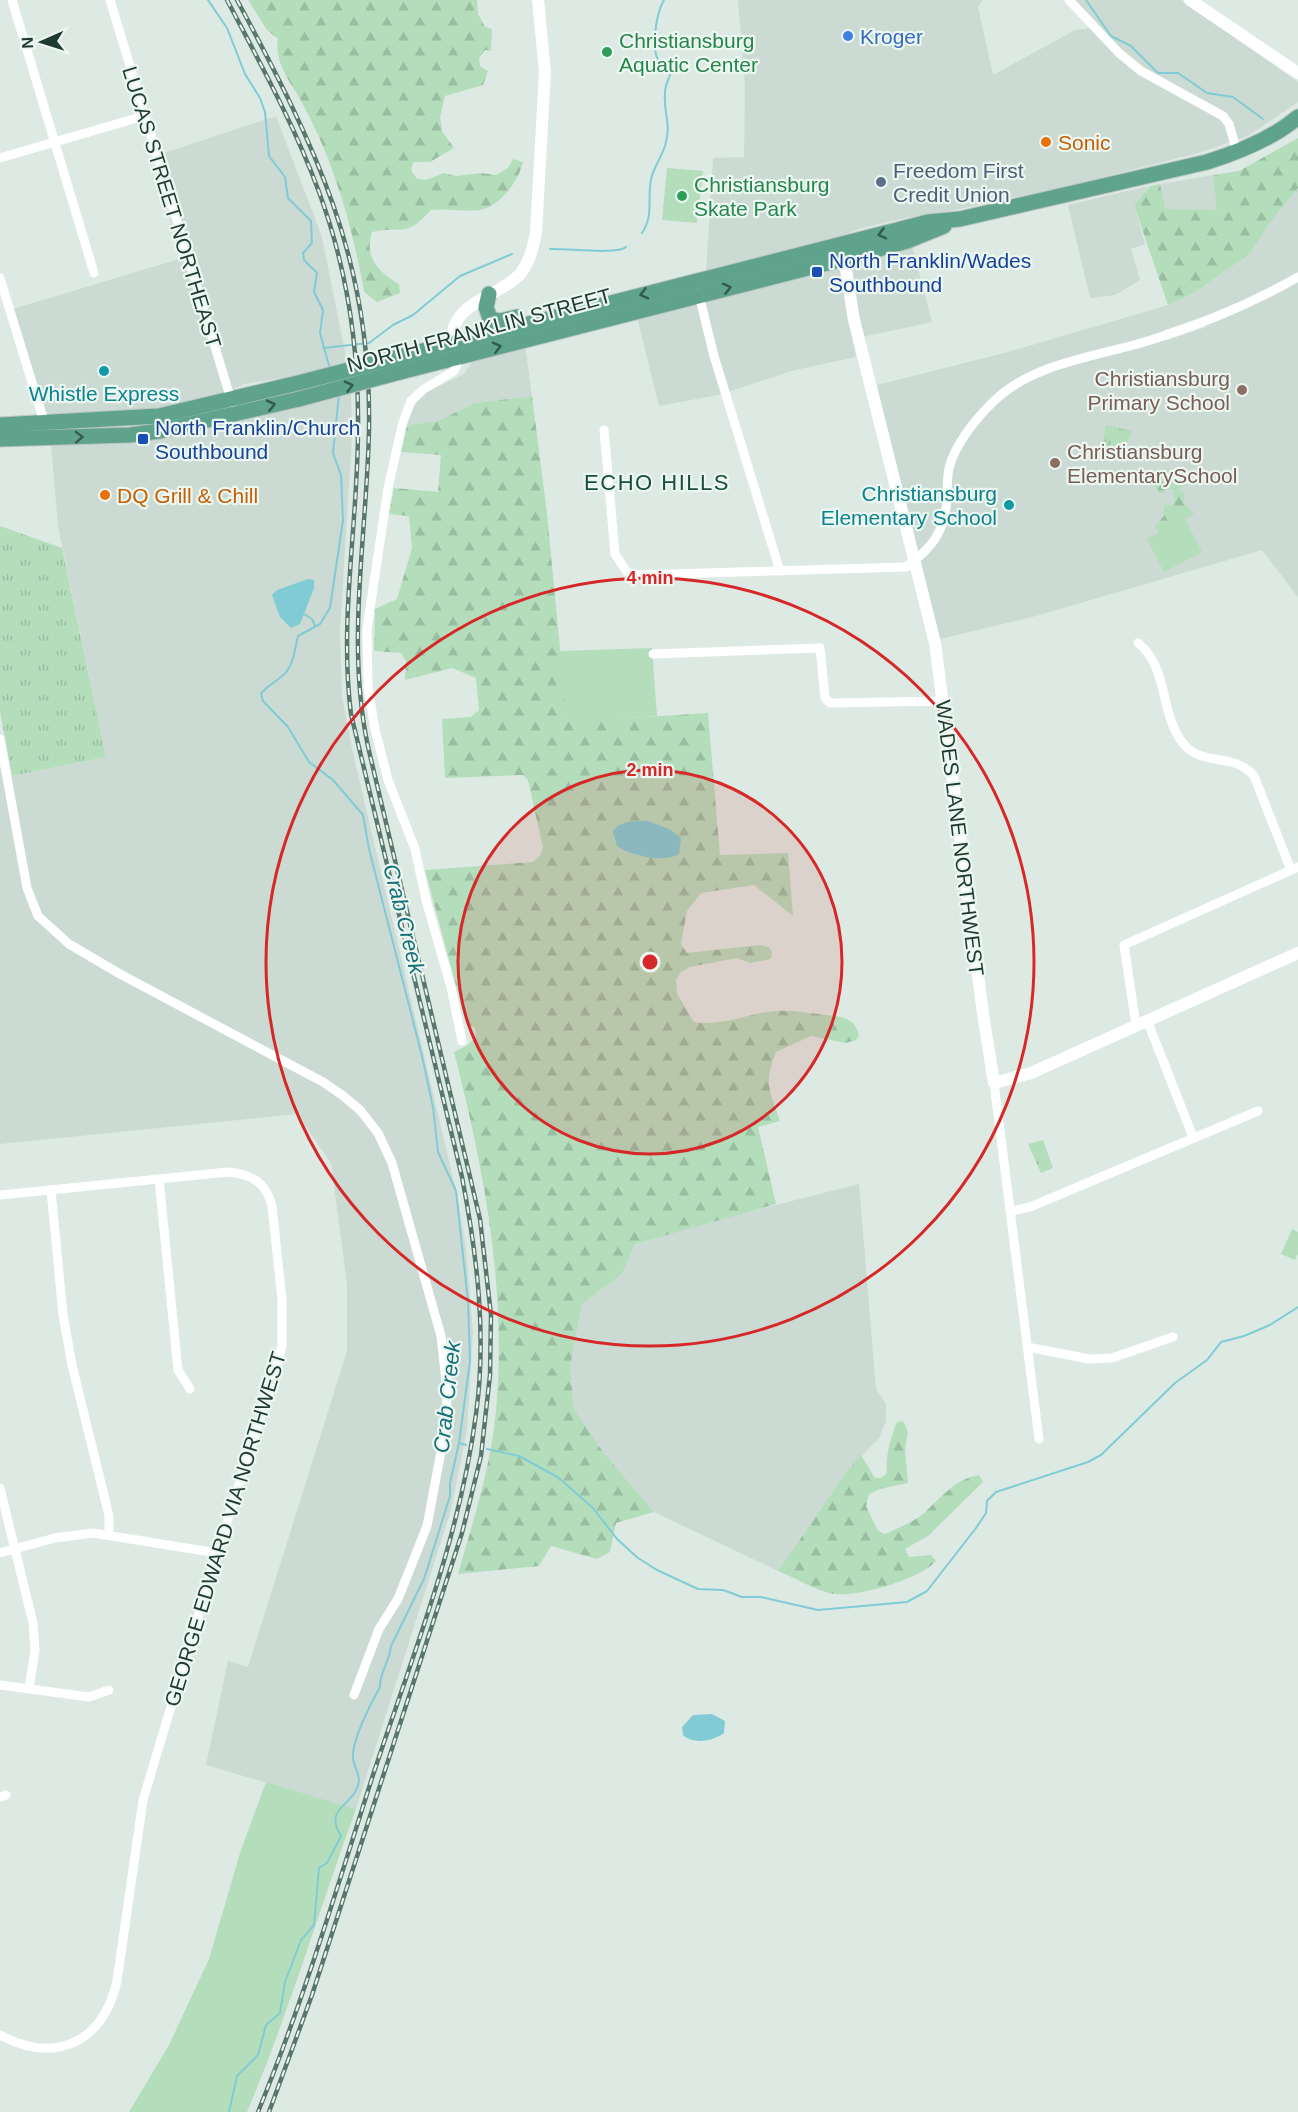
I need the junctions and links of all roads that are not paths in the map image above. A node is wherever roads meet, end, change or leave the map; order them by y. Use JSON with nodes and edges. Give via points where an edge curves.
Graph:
{"nodes":[{"id":1,"x":12,"y":0,"type":"edge"},
{"id":2,"x":110,"y":0,"type":"edge"},
{"id":3,"x":537,"y":0,"type":"edge"},
{"id":4,"x":1069,"y":0,"type":"edge"},
{"id":5,"x":1190,"y":0,"type":"edge"},
{"id":6,"x":1298,"y":73,"type":"edge"},
{"id":7,"x":144,"y":116,"type":"junction"},
{"id":8,"x":1298,"y":117,"type":"edge"},
{"id":9,"x":55,"y":141,"type":"junction"},
{"id":10,"x":1237,"y":152,"type":"junction"},
{"id":11,"x":0,"y":158,"type":"edge"},
{"id":12,"x":843,"y":251,"type":"junction"},
{"id":13,"x":94,"y":273,"type":"dead end"},
{"id":14,"x":1298,"y":277,"type":"edge"},
{"id":15,"x":0,"y":278,"type":"edge"},
{"id":16,"x":698,"y":288,"type":"junction"},
{"id":17,"x":489,"y":294,"type":"junction"},
{"id":18,"x":583,"y":310,"type":"junction"},
{"id":19,"x":455,"y":350,"type":"junction"},
{"id":20,"x":233,"y":407,"type":"junction"},
{"id":21,"x":0,"y":425,"type":"edge"},
{"id":22,"x":604,"y":430,"type":"dead end"},
{"id":23,"x":45,"y":431,"type":"junction"},
{"id":24,"x":0,"y":439,"type":"edge"},
{"id":25,"x":914,"y":561,"type":"junction"},
{"id":26,"x":780,"y":571,"type":"junction"},
{"id":27,"x":1138,"y":643,"type":"dead end"},
{"id":28,"x":653,"y":654,"type":"dead end"},
{"id":29,"x":943,"y":701,"type":"junction"},
{"id":30,"x":0,"y":740,"type":"edge"},
{"id":31,"x":1295,"y":869,"type":"edge"},
{"id":32,"x":1298,"y":953,"type":"edge"},
{"id":33,"x":1142,"y":1022,"type":"junction"},
{"id":34,"x":462,"y":1041,"type":"dead end"},
{"id":35,"x":994,"y":1083,"type":"junction"},
{"id":36,"x":1258,"y":1111,"type":"dead end"},
{"id":37,"x":1193,"y":1137,"type":"junction"},
{"id":38,"x":159,"y":1179,"type":"junction"},
{"id":39,"x":51,"y":1190,"type":"junction"},
{"id":40,"x":0,"y":1195,"type":"edge"},
{"id":41,"x":1012,"y":1211,"type":"junction"},
{"id":42,"x":1173,"y":1336,"type":"dead end"},
{"id":43,"x":1027,"y":1347,"type":"junction"},
{"id":44,"x":190,"y":1389,"type":"dead end"},
{"id":45,"x":1039,"y":1439,"type":"dead end"},
{"id":46,"x":0,"y":1488,"type":"edge"},
{"id":47,"x":109,"y":1535,"type":"junction"},
{"id":48,"x":15,"y":1549,"type":"junction"},
{"id":49,"x":0,"y":1552,"type":"edge"},
{"id":50,"x":217,"y":1553,"type":"junction"},
{"id":51,"x":0,"y":1685,"type":"edge"},
{"id":52,"x":29,"y":1689,"type":"junction"},
{"id":53,"x":109,"y":1690,"type":"dead end"},
{"id":54,"x":354,"y":1695,"type":"dead end"},
{"id":55,"x":0,"y":2035,"type":"edge"}],
"edges":[{"from":1,"to":9,"type":"street"},
{"from":2,"to":7,"type":"street","name":"LUCAS STREET NORTHEAST"},
{"from":3,"to":17,"type":"street","via":[[545,72],[536,233],[522,272]]},
{"from":4,"to":10,"type":"street","via":[[1141,71],[1223,116]]},
{"from":5,"to":6,"type":"street"},
{"from":7,"to":9,"type":"street"},
{"from":7,"to":20,"type":"street","name":"LUCAS STREET NORTHEAST"},
{"from":8,"to":10,"type":"main road","name":"NORTH FRANKLIN STREET"},
{"from":9,"to":11,"type":"street"},
{"from":9,"to":13,"type":"street"},
{"from":10,"to":12,"type":"main road","name":"NORTH FRANKLIN STREET","via":[[1176,170],[960,219],[907,241]]},
{"from":12,"to":16,"type":"main road","name":"NORTH FRANKLIN STREET"},
{"from":12,"to":25,"type":"street","name":"WADES LANE NORTHWEST","via":[[854,320]]},
{"from":14,"to":25,"type":"street","via":[[1197,325],[1051,369],[1011,388],[982,415],[954,455],[939,533]]},
{"from":15,"to":23,"type":"street"},
{"from":16,"to":18,"type":"main road","name":"NORTH FRANKLIN STREET","one_way":true},
{"from":19,"to":16,"type":"main road","name":"NORTH FRANKLIN STREET","one_way":true},
{"from":16,"to":26,"type":"street","via":[[732,419]]},
{"from":17,"to":18,"type":"main road","via":[[487,314],[496,321],[547,310]]},
{"from":17,"to":19,"type":"street","via":[[463,311],[451,335]]},
{"from":18,"to":19,"type":"main road","name":"NORTH FRANKLIN STREET"},
{"from":19,"to":20,"type":"main road","name":"NORTH FRANKLIN STREET","bridge":true},
{"from":19,"to":34,"type":"street","via":[[454,371],[411,401],[403,422],[371,590],[367,641],[368,688],[375,729],[388,780],[415,849]]},
{"from":20,"to":23,"type":"main road","name":"NORTH FRANKLIN STREET"},
{"from":21,"to":23,"type":"main road","name":"NORTH FRANKLIN STREET"},
{"from":22,"to":26,"type":"street","via":[[615,554],[627,572],[638,575]]},
{"from":23,"to":24,"type":"main road","name":"NORTH FRANKLIN STREET"},
{"from":25,"to":26,"type":"street","via":[[906,567]]},
{"from":25,"to":29,"type":"street","name":"WADES LANE NORTHWEST","via":[[935,643]]},
{"from":27,"to":31,"type":"street","via":[[1152,659],[1183,744],[1207,758],[1235,761],[1254,776]]},
{"from":28,"to":29,"type":"street","via":[[820,648],[825,698],[830,703]]},
{"from":29,"to":35,"type":"street","name":"WADES LANE NORTHWEST"},
{"from":30,"to":54,"type":"street","via":[[27,888],[47,926],[120,974],[323,1082],[360,1110],[378,1133],[392,1163],[441,1336],[446,1425],[427,1526],[398,1599],[379,1629]]},
{"from":31,"to":33,"type":"street","via":[[1124,945]]},
{"from":32,"to":33,"type":"street"},
{"from":33,"to":35,"type":"street","via":[[1031,1073]]},
{"from":33,"to":37,"type":"street"},
{"from":35,"to":41,"type":"street","name":"WADES LANE NORTHWEST"},
{"from":36,"to":37,"type":"street"},
{"from":37,"to":41,"type":"street","via":[[1030,1207]]},
{"from":38,"to":39,"type":"street","name":"GEORGE EDWARD VIA NORTHWEST"},
{"from":38,"to":44,"type":"street","via":[[178,1370]]},
{"from":38,"to":50,"type":"street","name":"GEORGE EDWARD VIA NORTHWEST","via":[[242,1173],[262,1184],[272,1206],[282,1300],[282,1346]]},
{"from":39,"to":40,"type":"street","name":"GEORGE EDWARD VIA NORTHWEST"},
{"from":39,"to":47,"type":"street","via":[[63,1315],[109,1516]]},
{"from":41,"to":43,"type":"street","name":"WADES LANE NORTHWEST"},
{"from":42,"to":43,"type":"street","via":[[1112,1358],[1089,1359]]},
{"from":43,"to":45,"type":"street","name":"WADES LANE NORTHWEST"},
{"from":46,"to":48,"type":"street"},
{"from":47,"to":48,"type":"street","via":[[78,1534]]},
{"from":47,"to":50,"type":"street"},
{"from":48,"to":49,"type":"street"},
{"from":48,"to":52,"type":"street","via":[[35,1636]]},
{"from":50,"to":55,"type":"street","name":"GEORGE EDWARD VIA NORTHWEST","via":[[143,1800],[117,1981],[108,2009],[93,2030],[58,2048],[28,2047]]},
{"from":51,"to":52,"type":"street"},
{"from":52,"to":53,"type":"street","via":[[88,1697]]}]}
